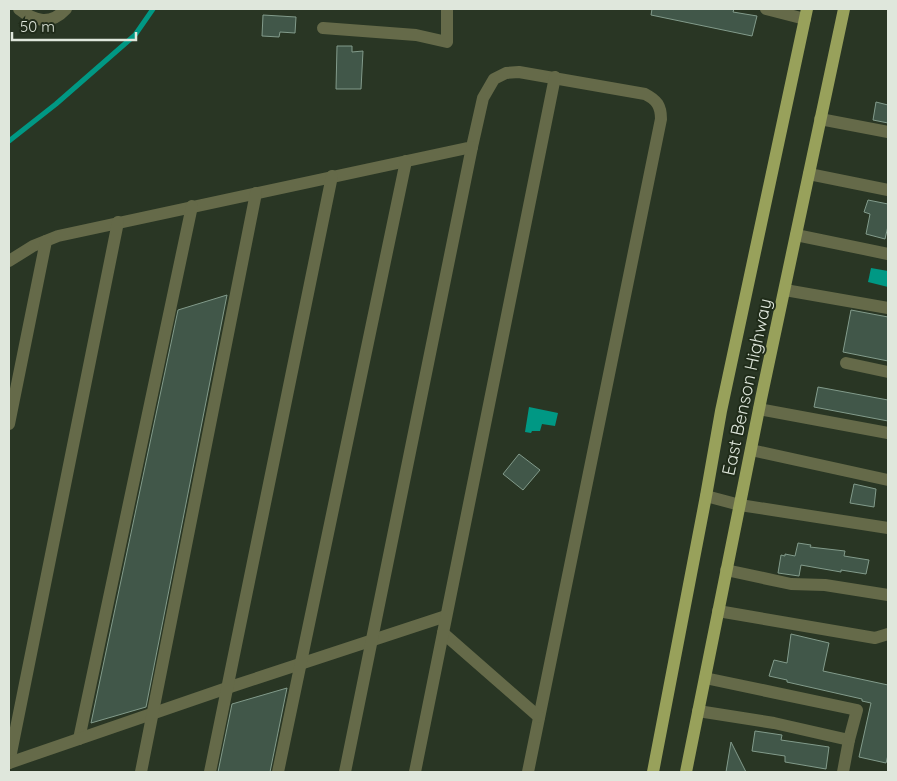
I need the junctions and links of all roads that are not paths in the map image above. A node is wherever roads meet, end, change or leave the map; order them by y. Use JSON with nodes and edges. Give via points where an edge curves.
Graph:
{"nodes":[{"id":1,"x":19,"y":9,"type":"edge"},
{"id":2,"x":66,"y":9,"type":"edge"},
{"id":3,"x":447,"y":9,"type":"edge"},
{"id":4,"x":766,"y":9,"type":"edge"},
{"id":5,"x":844,"y":9,"type":"edge"},
{"id":6,"x":806,"y":14,"type":"edge"},
{"id":7,"x":322,"y":28,"type":"dead end"},
{"id":8,"x":554,"y":77,"type":"junction"},
{"id":9,"x":820,"y":119,"type":"junction"},
{"id":10,"x":888,"y":132,"type":"edge"},
{"id":11,"x":472,"y":147,"type":"junction"},
{"id":12,"x":406,"y":161,"type":"junction"},
{"id":13,"x":809,"y":174,"type":"junction"},
{"id":14,"x":332,"y":176,"type":"junction"},
{"id":15,"x":888,"y":190,"type":"edge"},
{"id":16,"x":256,"y":193,"type":"junction"},
{"id":17,"x":192,"y":206,"type":"junction"},
{"id":18,"x":118,"y":222,"type":"junction"},
{"id":19,"x":796,"y":235,"type":"junction"},
{"id":20,"x":46,"y":240,"type":"junction"},
{"id":21,"x":888,"y":254,"type":"edge"},
{"id":22,"x":9,"y":261,"type":"edge"},
{"id":23,"x":785,"y":290,"type":"junction"},
{"id":24,"x":888,"y":308,"type":"edge"},
{"id":25,"x":846,"y":363,"type":"dead end"},
{"id":26,"x":888,"y":372,"type":"edge"},
{"id":27,"x":760,"y":409,"type":"junction"},
{"id":28,"x":9,"y":424,"type":"edge"},
{"id":29,"x":888,"y":433,"type":"edge"},
{"id":30,"x":751,"y":450,"type":"junction"},
{"id":31,"x":888,"y":480,"type":"edge"},
{"id":32,"x":706,"y":496,"type":"junction"},
{"id":33,"x":740,"y":505,"type":"junction"},
{"id":34,"x":888,"y":528,"type":"edge"},
{"id":35,"x":726,"y":570,"type":"junction"},
{"id":36,"x":888,"y":595,"type":"edge"},
{"id":37,"x":718,"y":611,"type":"junction"},
{"id":38,"x":446,"y":616,"type":"junction"},
{"id":39,"x":443,"y":633,"type":"junction"},
{"id":40,"x":888,"y":634,"type":"edge"},
{"id":41,"x":371,"y":640,"type":"junction"},
{"id":42,"x":300,"y":664,"type":"junction"},
{"id":43,"x":705,"y":678,"type":"junction"},
{"id":44,"x":227,"y":688,"type":"junction"},
{"id":45,"x":698,"y":712,"type":"junction"},
{"id":46,"x":153,"y":714,"type":"junction"},
{"id":47,"x":539,"y":717,"type":"junction"},
{"id":48,"x":79,"y":739,"type":"junction"},
{"id":49,"x":850,"y":740,"type":"junction"},
{"id":50,"x":9,"y":763,"type":"edge"},
{"id":51,"x":141,"y":772,"type":"edge"},
{"id":52,"x":210,"y":772,"type":"edge"},
{"id":53,"x":278,"y":772,"type":"edge"},
{"id":54,"x":345,"y":772,"type":"edge"},
{"id":55,"x":415,"y":772,"type":"edge"},
{"id":56,"x":528,"y":772,"type":"edge"},
{"id":57,"x":652,"y":772,"type":"edge"},
{"id":58,"x":686,"y":772,"type":"edge"},
{"id":59,"x":842,"y":772,"type":"edge"}],
"edges":[{"from":1,"to":2,"type":"street","via":[[36,19],[49,21]]},
{"from":3,"to":7,"type":"street","via":[[447,42],[416,35]]},
{"from":4,"to":6,"type":"street"},
{"from":5,"to":9,"type":"main road","name":"East Benson Highway"},
{"from":6,"to":32,"type":"main road","name":"East Benson Highway","via":[[721,411]]},
{"from":8,"to":11,"type":"street","via":[[519,72],[506,73],[494,79],[482,98]]},
{"from":8,"to":38,"type":"street"},
{"from":8,"to":47,"type":"street","via":[[645,94],[654,98],[661,108],[661,119]]},
{"from":9,"to":10,"type":"street"},
{"from":9,"to":13,"type":"main road","name":"East Benson Highway"},
{"from":11,"to":12,"type":"street"},
{"from":11,"to":41,"type":"street"},
{"from":12,"to":14,"type":"street"},
{"from":12,"to":42,"type":"street"},
{"from":13,"to":15,"type":"street"},
{"from":13,"to":19,"type":"main road","name":"East Benson Highway"},
{"from":14,"to":16,"type":"street"},
{"from":14,"to":44,"type":"street"},
{"from":16,"to":17,"type":"street"},
{"from":16,"to":46,"type":"street"},
{"from":17,"to":18,"type":"street"},
{"from":17,"to":48,"type":"street"},
{"from":18,"to":20,"type":"street"},
{"from":18,"to":50,"type":"street"},
{"from":19,"to":21,"type":"street"},
{"from":19,"to":23,"type":"main road","name":"East Benson Highway"},
{"from":20,"to":22,"type":"street"},
{"from":20,"to":28,"type":"street"},
{"from":23,"to":24,"type":"street"},
{"from":23,"to":27,"type":"main road","name":"East Benson Highway"},
{"from":25,"to":26,"type":"street"},
{"from":27,"to":29,"type":"street"},
{"from":27,"to":30,"type":"main road","name":"East Benson Highway"},
{"from":30,"to":31,"type":"street"},
{"from":30,"to":33,"type":"main road","name":"East Benson Highway"},
{"from":32,"to":33,"type":"street"},
{"from":32,"to":57,"type":"main road","name":"East Benson Highway"},
{"from":33,"to":34,"type":"street"},
{"from":33,"to":35,"type":"main road","name":"East Benson Highway"},
{"from":35,"to":36,"type":"street","via":[[791,584],[825,585]]},
{"from":35,"to":37,"type":"main road","name":"East Benson Highway"},
{"from":37,"to":40,"type":"street","via":[[875,638]]},
{"from":37,"to":43,"type":"main road","name":"East Benson Highway"},
{"from":38,"to":39,"type":"street"},
{"from":38,"to":41,"type":"street"},
{"from":39,"to":47,"type":"street"},
{"from":39,"to":55,"type":"street"},
{"from":41,"to":42,"type":"street"},
{"from":41,"to":54,"type":"street"},
{"from":42,"to":44,"type":"street"},
{"from":42,"to":53,"type":"street"},
{"from":43,"to":45,"type":"main road","name":"East Benson Highway"},
{"from":43,"to":49,"type":"street","via":[[857,710]]},
{"from":44,"to":46,"type":"street"},
{"from":44,"to":52,"type":"street"},
{"from":45,"to":49,"type":"street","via":[[774,723]]},
{"from":45,"to":58,"type":"main road","name":"East Benson Highway"},
{"from":46,"to":48,"type":"street"},
{"from":46,"to":51,"type":"street"},
{"from":47,"to":56,"type":"street"},
{"from":48,"to":50,"type":"street"},
{"from":49,"to":59,"type":"street"}]}
